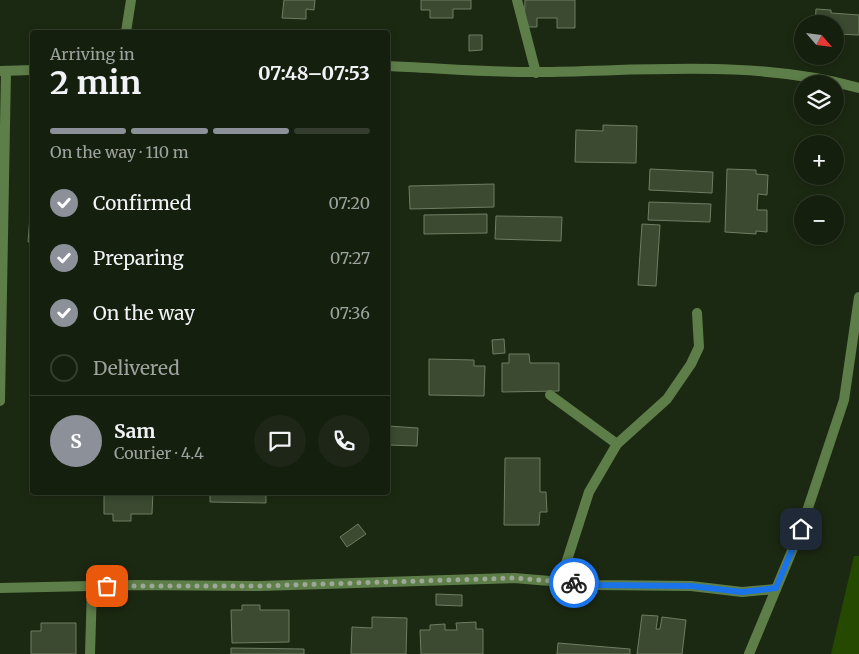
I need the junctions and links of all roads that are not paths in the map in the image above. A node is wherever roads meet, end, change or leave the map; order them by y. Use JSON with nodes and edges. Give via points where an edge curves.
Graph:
{"nodes":[{"id":1,"x":131,"y":0,"type":"edge"},
{"id":2,"x":517,"y":0,"type":"edge"},
{"id":3,"x":126,"y":30,"type":"edge"},
{"id":4,"x":390,"y":66,"type":"edge"},
{"id":5,"x":30,"y":70,"type":"edge"},
{"id":6,"x":3,"y":71,"type":"edge"},
{"id":7,"x":536,"y":72,"type":"junction"},
{"id":8,"x":859,"y":88,"type":"edge"},
{"id":9,"x":859,"y":297,"type":"edge"},
{"id":10,"x":697,"y":312,"type":"dead end"},
{"id":11,"x":1,"y":323,"type":"edge"},
{"id":12,"x":550,"y":395,"type":"dead end"},
{"id":13,"x":0,"y":401,"type":"edge"},
{"id":14,"x":617,"y":444,"type":"junction"},
{"id":15,"x":560,"y":582,"type":"junction"},
{"id":16,"x":92,"y":587,"type":"junction"},
{"id":17,"x":0,"y":588,"type":"edge"},
{"id":18,"x":776,"y":588,"type":"junction"},
{"id":19,"x":90,"y":654,"type":"edge"},
{"id":20,"x":748,"y":654,"type":"edge"}],
"edges":[{"from":1,"to":3,"type":"street"},
{"from":2,"to":7,"type":"street"},
{"from":4,"to":7,"type":"street"},
{"from":5,"to":6,"type":"street"},
{"from":6,"to":11,"type":"street"},
{"from":7,"to":8,"type":"street","via":[[758,70]]},
{"from":9,"to":18,"type":"street","via":[[844,400],[801,529]]},
{"from":10,"to":14,"type":"street","via":[[699,347],[691,364],[667,399]]},
{"from":11,"to":13,"type":"street"},
{"from":12,"to":14,"type":"street"},
{"from":14,"to":15,"type":"street","via":[[589,492]]},
{"from":15,"to":16,"type":"street","via":[[514,578],[259,586]]},
{"from":15,"to":18,"type":"street","via":[[691,586],[742,592]]},
{"from":16,"to":17,"type":"street"},
{"from":16,"to":19,"type":"street"},
{"from":18,"to":20,"type":"street"}]}
